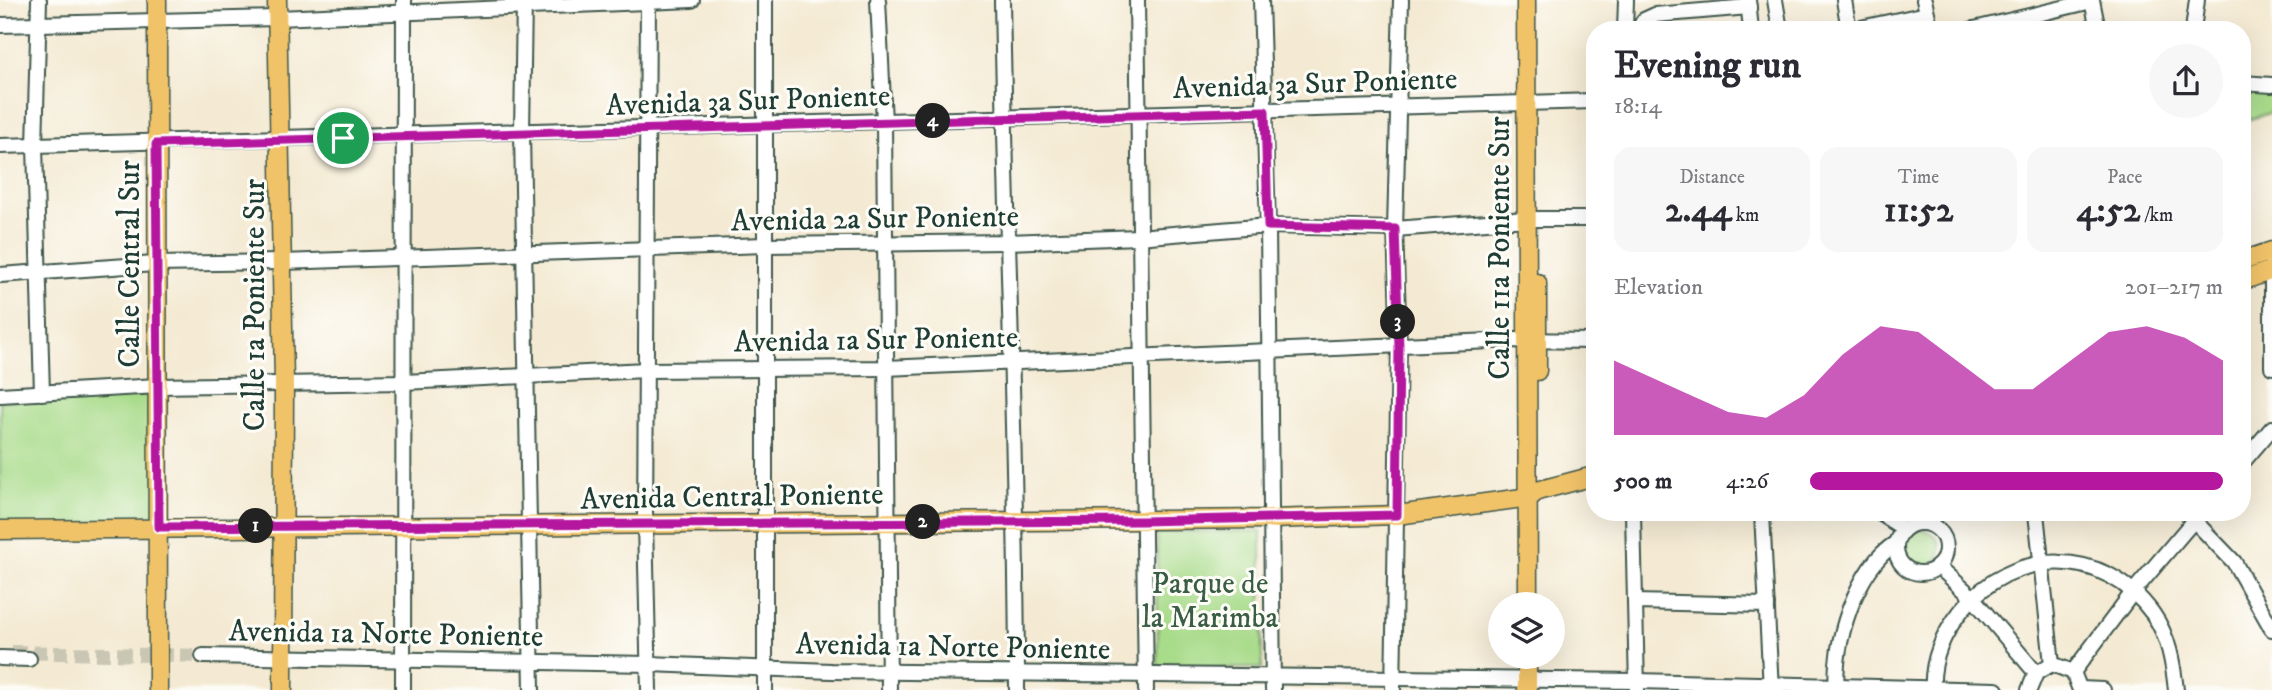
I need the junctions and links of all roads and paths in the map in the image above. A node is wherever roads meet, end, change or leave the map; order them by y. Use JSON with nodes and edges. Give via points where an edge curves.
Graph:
{"nodes":[{"id":1,"x":39,"y":0,"type":"edge"},
{"id":2,"x":157,"y":0,"type":"edge"},
{"id":3,"x":692,"y":0,"type":"edge"},
{"id":4,"x":765,"y":0,"type":"edge"},
{"id":5,"x":878,"y":0,"type":"edge"},
{"id":6,"x":1002,"y":0,"type":"edge"},
{"id":7,"x":1137,"y":0,"type":"edge"},
{"id":8,"x":1261,"y":0,"type":"edge"},
{"id":9,"x":1401,"y":0,"type":"edge"},
{"id":10,"x":1526,"y":0,"type":"edge"},
{"id":11,"x":1537,"y":0,"type":"edge"},
{"id":12,"x":1626,"y":0,"type":"edge"},
{"id":13,"x":1775,"y":0,"type":"edge"},
{"id":14,"x":1843,"y":0,"type":"edge"},
{"id":15,"x":2092,"y":0,"type":"edge"},
{"id":16,"x":2197,"y":0,"type":"edge"},
{"id":17,"x":648,"y":1,"type":"edge"},
{"id":18,"x":524,"y":4,"type":"edge"},
{"id":19,"x":1748,"y":4,"type":"edge"},
{"id":20,"x":404,"y":6,"type":"edge"},
{"id":21,"x":1926,"y":7,"type":"edge"},
{"id":22,"x":278,"y":9,"type":"edge"},
{"id":23,"x":157,"y":20,"type":"junction"},
{"id":24,"x":1625,"y":21,"type":"edge"},
{"id":25,"x":1647,"y":21,"type":"edge"},
{"id":26,"x":1778,"y":21,"type":"edge"},
{"id":27,"x":1848,"y":21,"type":"edge"},
{"id":28,"x":1880,"y":21,"type":"edge"},
{"id":29,"x":2007,"y":21,"type":"edge"},
{"id":30,"x":2096,"y":21,"type":"edge"},
{"id":31,"x":2194,"y":21,"type":"edge"},
{"id":32,"x":39,"y":24,"type":"junction"},
{"id":33,"x":0,"y":25,"type":"edge"},
{"id":34,"x":2251,"y":84,"type":"edge"},
{"id":35,"x":2272,"y":85,"type":"edge"},
{"id":36,"x":1586,"y":102,"type":"edge"},
{"id":37,"x":1533,"y":103,"type":"junction"},
{"id":38,"x":1399,"y":107,"type":"junction"},
{"id":39,"x":1265,"y":111,"type":"junction"},
{"id":40,"x":1138,"y":115,"type":"junction"},
{"id":41,"x":1004,"y":119,"type":"junction"},
{"id":42,"x":884,"y":122,"type":"junction"},
{"id":43,"x":765,"y":126,"type":"junction"},
{"id":44,"x":646,"y":129,"type":"junction"},
{"id":45,"x":522,"y":133,"type":"junction"},
{"id":46,"x":405,"y":136,"type":"junction"},
{"id":47,"x":281,"y":140,"type":"junction"},
{"id":48,"x":156,"y":144,"type":"junction"},
{"id":49,"x":0,"y":146,"type":"edge"},
{"id":50,"x":35,"y":146,"type":"junction"},
{"id":51,"x":1532,"y":219,"type":"junction"},
{"id":52,"x":1586,"y":219,"type":"edge"},
{"id":53,"x":1268,"y":226,"type":"junction"},
{"id":54,"x":1395,"y":229,"type":"junction"},
{"id":55,"x":1138,"y":237,"type":"junction"},
{"id":56,"x":1006,"y":242,"type":"junction"},
{"id":57,"x":886,"y":244,"type":"junction"},
{"id":58,"x":765,"y":245,"type":"junction"},
{"id":59,"x":645,"y":251,"type":"junction"},
{"id":60,"x":2272,"y":251,"type":"edge"},
{"id":61,"x":526,"y":253,"type":"junction"},
{"id":62,"x":2251,"y":258,"type":"edge"},
{"id":63,"x":404,"y":259,"type":"junction"},
{"id":64,"x":282,"y":262,"type":"junction"},
{"id":65,"x":155,"y":264,"type":"junction"},
{"id":66,"x":2271,"y":268,"type":"edge"},
{"id":67,"x":38,"y":274,"type":"junction"},
{"id":68,"x":0,"y":275,"type":"edge"},
{"id":69,"x":2251,"y":277,"type":"edge"},
{"id":70,"x":1531,"y":340,"type":"junction"},
{"id":71,"x":1586,"y":341,"type":"edge"},
{"id":72,"x":1399,"y":347,"type":"junction"},
{"id":73,"x":1268,"y":350,"type":"junction"},
{"id":74,"x":1142,"y":358,"type":"junction"},
{"id":75,"x":1013,"y":363,"type":"junction"},
{"id":76,"x":2272,"y":367,"type":"edge"},
{"id":77,"x":766,"y":368,"type":"junction"},
{"id":78,"x":886,"y":368,"type":"junction"},
{"id":79,"x":646,"y":370,"type":"junction"},
{"id":80,"x":527,"y":376,"type":"junction"},
{"id":81,"x":404,"y":382,"type":"junction"},
{"id":82,"x":284,"y":383,"type":"junction"},
{"id":83,"x":158,"y":386,"type":"junction"},
{"id":84,"x":42,"y":393,"type":"junction"},
{"id":85,"x":0,"y":395,"type":"edge"},
{"id":86,"x":2272,"y":428,"type":"edge"},
{"id":87,"x":2251,"y":452,"type":"edge"},
{"id":88,"x":1586,"y":478,"type":"edge"},
{"id":89,"x":1533,"y":494,"type":"junction"},
{"id":90,"x":1397,"y":515,"type":"junction"},
{"id":91,"x":1270,"y":519,"type":"junction"},
{"id":92,"x":1143,"y":521,"type":"junction"},
{"id":93,"x":1633,"y":521,"type":"edge"},
{"id":94,"x":1762,"y":521,"type":"edge"},
{"id":95,"x":1892,"y":521,"type":"edge"},
{"id":96,"x":1917,"y":521,"type":"edge"},
{"id":97,"x":1926,"y":521,"type":"edge"},
{"id":98,"x":2036,"y":521,"type":"edge"},
{"id":99,"x":2189,"y":521,"type":"edge"},
{"id":100,"x":2199,"y":521,"type":"edge"},
{"id":101,"x":886,"y":522,"type":"junction"},
{"id":102,"x":1015,"y":522,"type":"junction"},
{"id":103,"x":645,"y":523,"type":"junction"},
{"id":104,"x":763,"y":523,"type":"junction"},
{"id":105,"x":283,"y":525,"type":"junction"},
{"id":106,"x":528,"y":526,"type":"junction"},
{"id":107,"x":159,"y":527,"type":"junction"},
{"id":108,"x":405,"y":527,"type":"junction"},
{"id":109,"x":1904,"y":529,"type":"junction"},
{"id":110,"x":0,"y":530,"type":"edge"},
{"id":111,"x":1896,"y":543,"type":"junction"},
{"id":112,"x":1533,"y":548,"type":"junction"},
{"id":113,"x":2039,"y":563,"type":"junction"},
{"id":114,"x":1938,"y":565,"type":"junction"},
{"id":115,"x":1529,"y":592,"type":"edge"},
{"id":116,"x":1537,"y":592,"type":"edge"},
{"id":117,"x":2133,"y":592,"type":"junction"},
{"id":118,"x":1972,"y":597,"type":"junction"},
{"id":119,"x":1635,"y":602,"type":"junction"},
{"id":120,"x":1767,"y":604,"type":"junction"},
{"id":121,"x":2272,"y":629,"type":"edge"},
{"id":122,"x":203,"y":656,"type":"tunnel mouth"},
{"id":123,"x":284,"y":657,"type":"junction"},
{"id":124,"x":0,"y":658,"type":"edge"},
{"id":125,"x":29,"y":659,"type":"tunnel mouth"},
{"id":126,"x":403,"y":659,"type":"junction"},
{"id":127,"x":532,"y":662,"type":"junction"},
{"id":128,"x":649,"y":664,"type":"junction"},
{"id":129,"x":2052,"y":664,"type":"junction"},
{"id":130,"x":765,"y":669,"type":"junction"},
{"id":131,"x":889,"y":672,"type":"junction"},
{"id":132,"x":2073,"y":672,"type":"junction"},
{"id":133,"x":1017,"y":673,"type":"junction"},
{"id":134,"x":2036,"y":673,"type":"junction"},
{"id":135,"x":1145,"y":675,"type":"junction"},
{"id":136,"x":1273,"y":683,"type":"edge"},
{"id":137,"x":1393,"y":685,"type":"edge"},
{"id":138,"x":1532,"y":686,"type":"edge"},
{"id":139,"x":1637,"y":686,"type":"edge"},
{"id":140,"x":1771,"y":687,"type":"edge"},
{"id":141,"x":1837,"y":687,"type":"edge"},
{"id":142,"x":1933,"y":688,"type":"edge"},
{"id":143,"x":158,"y":690,"type":"edge"},
{"id":144,"x":283,"y":690,"type":"edge"},
{"id":145,"x":403,"y":690,"type":"edge"},
{"id":146,"x":532,"y":690,"type":"edge"},
{"id":147,"x":649,"y":690,"type":"edge"},
{"id":148,"x":765,"y":690,"type":"edge"},
{"id":149,"x":889,"y":690,"type":"edge"},
{"id":150,"x":1017,"y":690,"type":"edge"},
{"id":151,"x":1146,"y":690,"type":"edge"},
{"id":152,"x":1996,"y":690,"type":"edge"},
{"id":153,"x":2029,"y":690,"type":"edge"},
{"id":154,"x":2080,"y":690,"type":"edge"},
{"id":155,"x":2103,"y":690,"type":"edge"},
{"id":156,"x":2176,"y":690,"type":"edge"}],
"edges":[{"from":1,"to":32,"type":"street"},
{"from":2,"to":23,"type":"main road","name":"Calle Central Sur"},
{"from":3,"to":17,"type":"street"},
{"from":4,"to":43,"type":"street"},
{"from":5,"to":42,"type":"street"},
{"from":6,"to":41,"type":"street"},
{"from":7,"to":40,"type":"street"},
{"from":8,"to":39,"type":"street"},
{"from":9,"to":38,"type":"street"},
{"from":10,"to":37,"type":"main road","name":"Calle 11a Poniente Sur"},
{"from":11,"to":37,"type":"main road","name":"Calle 11a Poniente Sur"},
{"from":12,"to":24,"type":"street"},
{"from":13,"to":26,"type":"street"},
{"from":14,"to":27,"type":"street"},
{"from":15,"to":29,"type":"street"},
{"from":15,"to":30,"type":"street"},
{"from":16,"to":31,"type":"street"},
{"from":17,"to":18,"type":"street"},
{"from":17,"to":44,"type":"street"},
{"from":18,"to":20,"type":"street"},
{"from":18,"to":45,"type":"street"},
{"from":19,"to":25,"type":"street","via":[[1655,15]]},
{"from":20,"to":22,"type":"street"},
{"from":20,"to":46,"type":"street"},
{"from":21,"to":28,"type":"street"},
{"from":22,"to":23,"type":"street"},
{"from":22,"to":47,"type":"main road","name":"Calle 1a Poniente Sur"},
{"from":23,"to":32,"type":"street"},
{"from":23,"to":48,"type":"main road","name":"Calle Central Sur"},
{"from":32,"to":33,"type":"street"},
{"from":32,"to":50,"type":"street"},
{"from":34,"to":35,"type":"street"},
{"from":36,"to":37,"type":"street","name":"Avenida 3a Sur Poniente"},
{"from":37,"to":38,"type":"street","name":"Avenida 3a Sur Poniente"},
{"from":37,"to":51,"type":"main road","name":"Calle 11a Poniente Sur"},
{"from":38,"to":39,"type":"street","name":"Avenida 3a Sur Poniente"},
{"from":38,"to":54,"type":"street"},
{"from":39,"to":40,"type":"street","name":"Avenida 3a Sur Poniente"},
{"from":39,"to":53,"type":"street"},
{"from":40,"to":41,"type":"street","name":"Avenida 3a Sur Poniente"},
{"from":40,"to":55,"type":"street"},
{"from":41,"to":42,"type":"street","name":"Avenida 3a Sur Poniente"},
{"from":41,"to":56,"type":"street"},
{"from":42,"to":43,"type":"street","name":"Avenida 3a Sur Poniente"},
{"from":42,"to":57,"type":"street"},
{"from":43,"to":44,"type":"street","name":"Avenida 3a Sur Poniente"},
{"from":43,"to":58,"type":"street"},
{"from":44,"to":45,"type":"street","name":"Avenida 3a Sur Poniente"},
{"from":44,"to":59,"type":"street"},
{"from":45,"to":46,"type":"street","name":"Avenida 3a Sur Poniente"},
{"from":45,"to":61,"type":"street"},
{"from":46,"to":47,"type":"street","name":"Avenida 3a Sur Poniente"},
{"from":46,"to":63,"type":"street"},
{"from":47,"to":48,"type":"street","name":"Avenida 3a Sur Poniente"},
{"from":47,"to":64,"type":"main road","name":"Calle 1a Poniente Sur"},
{"from":48,"to":50,"type":"street","name":"Avenida 3a Sur Poniente"},
{"from":48,"to":65,"type":"main road","name":"Calle Central Sur"},
{"from":49,"to":50,"type":"street","name":"Avenida 3a Sur Poniente"},
{"from":50,"to":67,"type":"street"},
{"from":51,"to":52,"type":"street","name":"Avenida 2a Sur Poniente"},
{"from":51,"to":54,"type":"street","name":"Avenida 2a Sur Poniente"},
{"from":51,"to":70,"type":"main road","name":"Calle 11a Poniente Sur"},
{"from":53,"to":54,"type":"street","name":"Avenida 2a Sur Poniente"},
{"from":53,"to":55,"type":"street","name":"Avenida 2a Sur Poniente"},
{"from":53,"to":73,"type":"street"},
{"from":54,"to":72,"type":"street"},
{"from":55,"to":56,"type":"street","name":"Avenida 2a Sur Poniente"},
{"from":55,"to":74,"type":"street"},
{"from":56,"to":57,"type":"street","name":"Avenida 2a Sur Poniente"},
{"from":56,"to":75,"type":"street"},
{"from":57,"to":58,"type":"street","name":"Avenida 2a Sur Poniente"},
{"from":57,"to":78,"type":"street"},
{"from":58,"to":59,"type":"street","name":"Avenida 2a Sur Poniente"},
{"from":58,"to":77,"type":"street"},
{"from":59,"to":61,"type":"street","name":"Avenida 2a Sur Poniente"},
{"from":59,"to":79,"type":"street"},
{"from":60,"to":62,"type":"main road"},
{"from":61,"to":63,"type":"street","name":"Avenida 2a Sur Poniente"},
{"from":61,"to":80,"type":"street"},
{"from":63,"to":64,"type":"street","name":"Avenida 2a Sur Poniente"},
{"from":63,"to":81,"type":"street"},
{"from":64,"to":65,"type":"street","name":"Avenida 2a Sur Poniente"},
{"from":64,"to":82,"type":"main road","name":"Calle 1a Poniente Sur"},
{"from":65,"to":67,"type":"street","name":"Avenida 2a Sur Poniente"},
{"from":65,"to":83,"type":"main road","name":"Calle Central Sur"},
{"from":66,"to":69,"type":"main road"},
{"from":66,"to":76,"type":"street"},
{"from":67,"to":68,"type":"street","name":"Avenida 2a Sur Poniente"},
{"from":67,"to":84,"type":"street"},
{"from":70,"to":71,"type":"street","name":"Avenida 1a Sur Poniente"},
{"from":70,"to":72,"type":"street","name":"Avenida 1a Sur Poniente"},
{"from":70,"to":89,"type":"main road","name":"Calle 11a Poniente Sur"},
{"from":72,"to":73,"type":"street","name":"Avenida 1a Sur Poniente"},
{"from":72,"to":90,"type":"street"},
{"from":73,"to":74,"type":"street","name":"Avenida 1a Sur Poniente"},
{"from":73,"to":91,"type":"street"},
{"from":74,"to":75,"type":"street","name":"Avenida 1a Sur Poniente"},
{"from":74,"to":92,"type":"street"},
{"from":75,"to":78,"type":"street","name":"Avenida 1a Sur Poniente"},
{"from":75,"to":102,"type":"street"},
{"from":77,"to":78,"type":"street","name":"Avenida 1a Sur Poniente"},
{"from":77,"to":79,"type":"street","name":"Avenida 1a Sur Poniente"},
{"from":77,"to":104,"type":"street"},
{"from":78,"to":101,"type":"street"},
{"from":79,"to":80,"type":"street","name":"Avenida 1a Sur Poniente"},
{"from":79,"to":103,"type":"street"},
{"from":80,"to":81,"type":"street","name":"Avenida 1a Sur Poniente"},
{"from":80,"to":106,"type":"street"},
{"from":81,"to":82,"type":"street","name":"Avenida 1a Sur Poniente"},
{"from":81,"to":108,"type":"street"},
{"from":82,"to":83,"type":"street","name":"Avenida 1a Sur Poniente"},
{"from":82,"to":105,"type":"main road","name":"Calle 1a Poniente Sur"},
{"from":83,"to":84,"type":"street","name":"Avenida 1a Sur Poniente"},
{"from":83,"to":107,"type":"main road","name":"Calle Central Sur"},
{"from":84,"to":85,"type":"street","name":"Avenida 1a Sur Poniente"},
{"from":86,"to":87,"type":"street"},
{"from":88,"to":89,"type":"main road","name":"Avenida Central Poniente"},
{"from":89,"to":90,"type":"main road","name":"Avenida Central Poniente"},
{"from":89,"to":112,"type":"main road","name":"Calle 11a Poniente Sur"},
{"from":90,"to":91,"type":"main road","name":"Avenida Central Poniente"},
{"from":90,"to":137,"type":"street"},
{"from":91,"to":92,"type":"main road","name":"Avenida Central Poniente"},
{"from":91,"to":136,"type":"street"},
{"from":92,"to":102,"type":"main road","name":"Avenida Central Poniente"},
{"from":92,"to":135,"type":"street"},
{"from":93,"to":119,"type":"street"},
{"from":94,"to":120,"type":"street"},
{"from":95,"to":109,"type":"street"},
{"from":96,"to":109,"type":"street"},
{"from":97,"to":114,"type":"street","via":[[1945,542]]},
{"from":98,"to":113,"type":"street"},
{"from":99,"to":117,"type":"street"},
{"from":100,"to":121,"type":"street","via":[[2234,562]]},
{"from":101,"to":102,"type":"main road","name":"Avenida Central Poniente"},
{"from":101,"to":104,"type":"main road","name":"Avenida Central Poniente"},
{"from":101,"to":131,"type":"street"},
{"from":102,"to":133,"type":"street"},
{"from":103,"to":104,"type":"main road","name":"Avenida Central Poniente"},
{"from":103,"to":106,"type":"main road","name":"Avenida Central Poniente"},
{"from":103,"to":128,"type":"street"},
{"from":104,"to":130,"type":"street"},
{"from":105,"to":107,"type":"main road","name":"Avenida Central Poniente"},
{"from":105,"to":108,"type":"main road","name":"Avenida Central Poniente"},
{"from":105,"to":123,"type":"main road","name":"Calle 1a Poniente Sur"},
{"from":106,"to":108,"type":"main road","name":"Avenida Central Poniente"},
{"from":106,"to":127,"type":"street"},
{"from":107,"to":110,"type":"main road","name":"Avenida Central Poniente"},
{"from":107,"to":143,"type":"main road","name":"Calle Central Sur"},
{"from":108,"to":126,"type":"street"},
{"from":109,"to":111,"type":"street"},
{"from":111,"to":114,"type":"street","via":[[1906,568],[1923,572]]},
{"from":111,"to":141,"type":"street","via":[[1862,582],[1851,607],[1842,635]]},
{"from":112,"to":115,"type":"main road"},
{"from":112,"to":116,"type":"main road"},
{"from":113,"to":117,"type":"street","via":[[2072,563],[2104,571]]},
{"from":113,"to":118,"type":"street","via":[[2001,576]]},
{"from":113,"to":129,"type":"street"},
{"from":114,"to":118,"type":"street"},
{"from":117,"to":132,"type":"street"},
{"from":117,"to":156,"type":"street","via":[[2166,639]]},
{"from":118,"to":134,"type":"street"},
{"from":118,"to":142,"type":"street","via":[[1950,626],[1935,658]]},
{"from":119,"to":120,"type":"street"},
{"from":119,"to":139,"type":"street"},
{"from":120,"to":140,"type":"street"},
{"from":122,"to":123,"type":"street","name":"Avenida 1a Norte Poniente"},
{"from":123,"to":126,"type":"street","name":"Avenida 1a Norte Poniente"},
{"from":123,"to":144,"type":"main road","name":"Calle 1a Poniente Sur"},
{"from":124,"to":125,"type":"street"},
{"from":126,"to":127,"type":"street","name":"Avenida 1a Norte Poniente"},
{"from":126,"to":145,"type":"street"},
{"from":127,"to":128,"type":"street","name":"Avenida 1a Norte Poniente"},
{"from":127,"to":146,"type":"street"},
{"from":128,"to":130,"type":"street","name":"Avenida 1a Norte Poniente"},
{"from":128,"to":147,"type":"street"},
{"from":129,"to":132,"type":"street"},
{"from":129,"to":134,"type":"street"},
{"from":130,"to":131,"type":"street","name":"Avenida 1a Norte Poniente"},
{"from":130,"to":148,"type":"street"},
{"from":131,"to":133,"type":"street","name":"Avenida 1a Norte Poniente"},
{"from":131,"to":149,"type":"street"},
{"from":132,"to":154,"type":"street"},
{"from":133,"to":135,"type":"street","name":"Avenida 1a Norte Poniente"},
{"from":133,"to":150,"type":"street"},
{"from":134,"to":153,"type":"street"},
{"from":135,"to":136,"type":"street","name":"Avenida 1a Norte Poniente"},
{"from":135,"to":151,"type":"street"},
{"from":136,"to":137,"type":"street","name":"Avenida 1a Norte Poniente"},
{"from":137,"to":138,"type":"street","name":"Avenida 1a Norte Poniente"},
{"from":138,"to":139,"type":"street","name":"Avenida 1a Norte Poniente"},
{"from":139,"to":140,"type":"street","name":"Avenida 1a Norte Poniente"},
{"from":140,"to":141,"type":"street","name":"Avenida 1a Norte Poniente"},
{"from":141,"to":142,"type":"street","name":"Avenida 1a Norte Poniente"},
{"from":142,"to":152,"type":"street","name":"Avenida 1a Norte Poniente"},
{"from":154,"to":155,"type":"street"}]}
